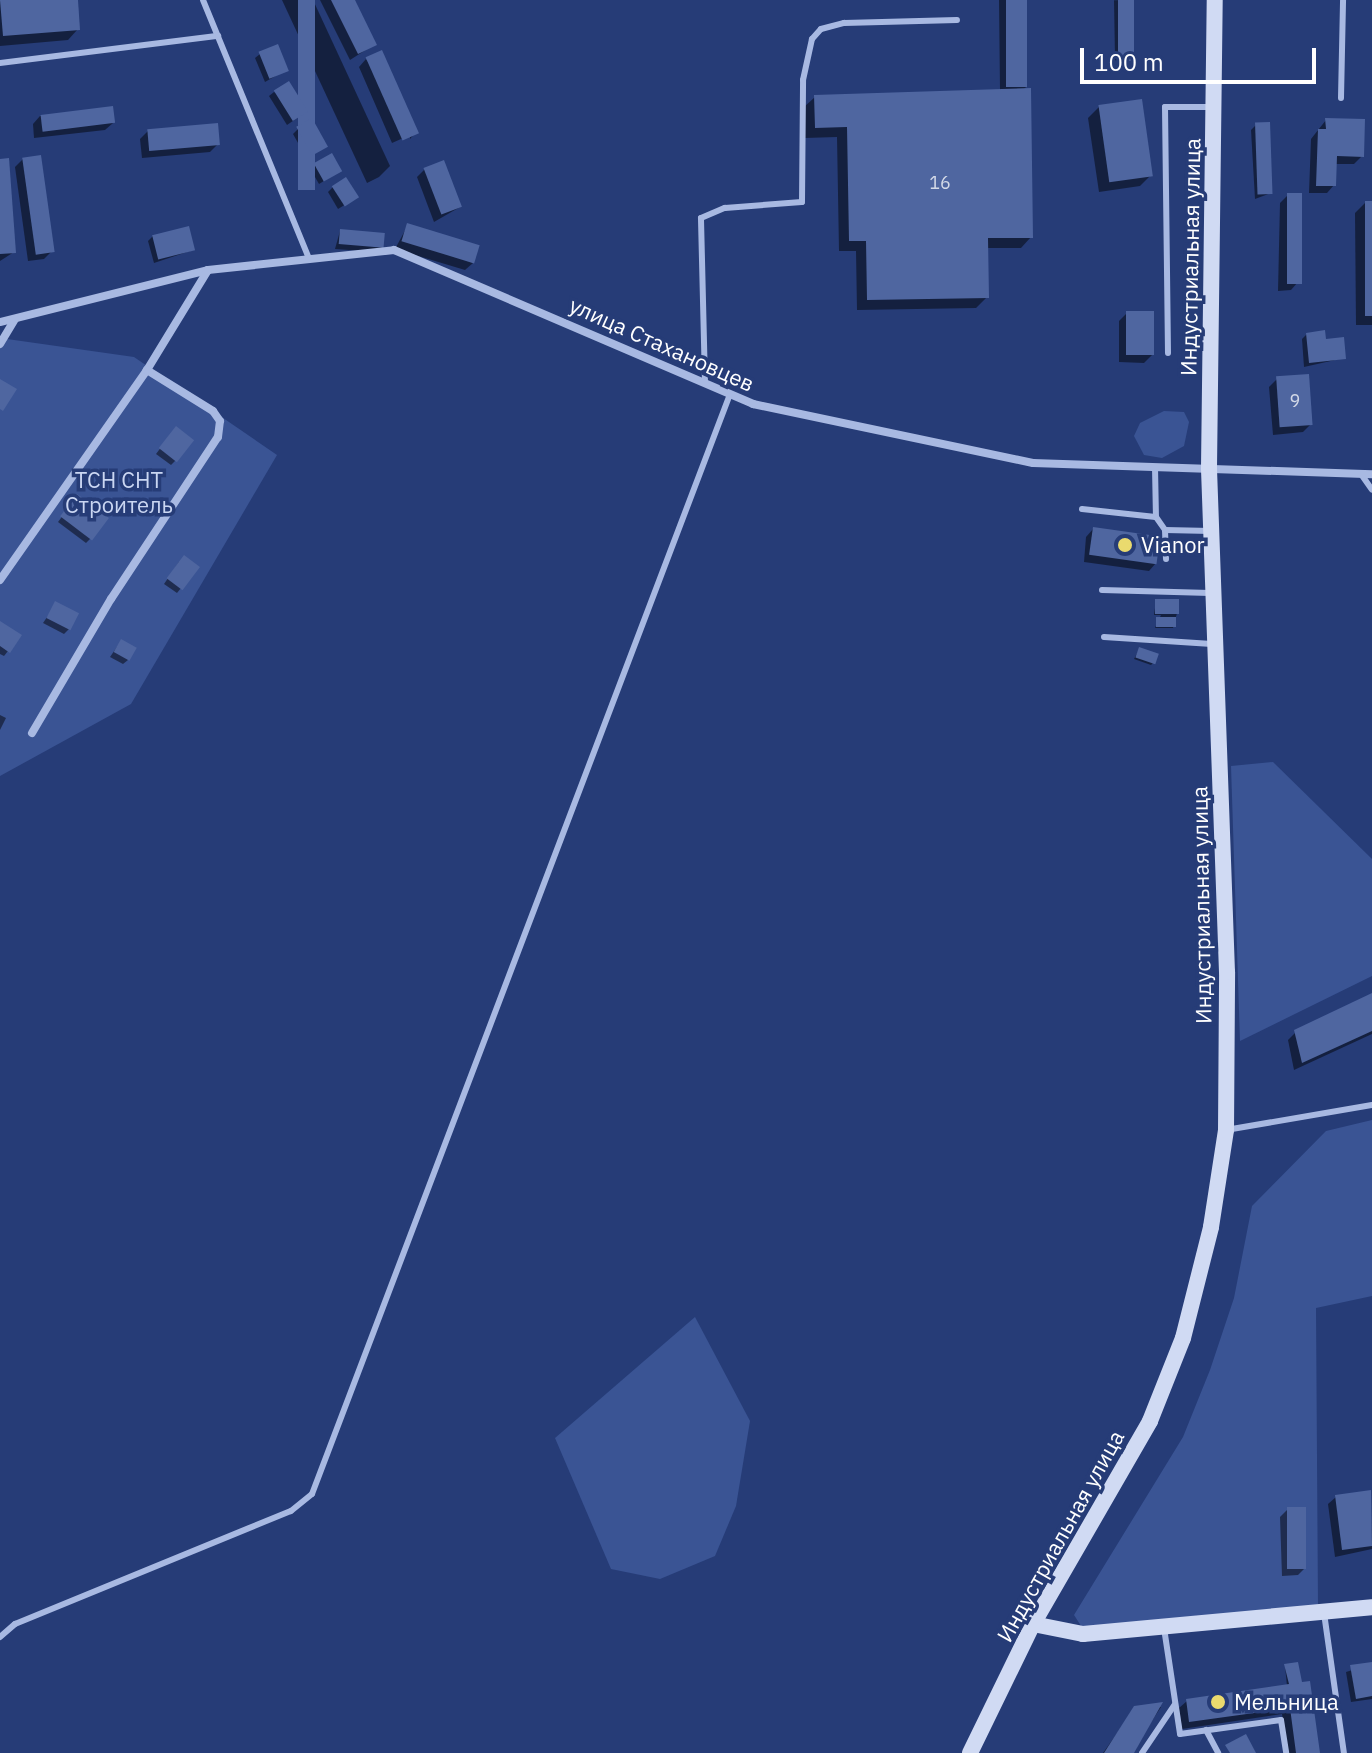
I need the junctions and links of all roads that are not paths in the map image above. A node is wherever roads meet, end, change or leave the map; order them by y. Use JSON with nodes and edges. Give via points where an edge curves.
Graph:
{"nodes":[{"id":1,"x":203,"y":0,"type":"edge"},
{"id":2,"x":1215,"y":0,"type":"edge"},
{"id":3,"x":1343,"y":0,"type":"edge"},
{"id":4,"x":957,"y":20,"type":"dead end"},
{"id":5,"x":218,"y":36,"type":"junction"},
{"id":6,"x":0,"y":63,"type":"edge"},
{"id":7,"x":1341,"y":98,"type":"dead end"},
{"id":8,"x":1214,"y":107,"type":"junction"},
{"id":9,"x":308,"y":256,"type":"junction"},
{"id":10,"x":208,"y":270,"type":"junction"},
{"id":11,"x":15,"y":319,"type":"junction"},
{"id":12,"x":0,"y":322,"type":"edge"},
{"id":13,"x":0,"y":344,"type":"edge"},
{"id":14,"x":1168,"y":353,"type":"dead end"},
{"id":15,"x":147,"y":370,"type":"junction"},
{"id":16,"x":705,"y":383,"type":"junction"},
{"id":17,"x":730,"y":394,"type":"junction"},
{"id":18,"x":1155,"y":467,"type":"junction"},
{"id":19,"x":1209,"y":468,"type":"junction"},
{"id":20,"x":1361,"y":474,"type":"junction"},
{"id":21,"x":1372,"y":474,"type":"edge"},
{"id":22,"x":1372,"y":490,"type":"edge"},
{"id":23,"x":1082,"y":509,"type":"dead end"},
{"id":24,"x":1156,"y":517,"type":"junction"},
{"id":25,"x":1165,"y":530,"type":"junction"},
{"id":26,"x":1211,"y":531,"type":"junction"},
{"id":27,"x":1166,"y":559,"type":"dead end"},
{"id":28,"x":0,"y":580,"type":"edge"},
{"id":29,"x":1102,"y":590,"type":"dead end"},
{"id":30,"x":1214,"y":593,"type":"junction"},
{"id":31,"x":1104,"y":637,"type":"dead end"},
{"id":32,"x":1215,"y":645,"type":"junction"},
{"id":33,"x":32,"y":733,"type":"dead end"},
{"id":34,"x":1372,"y":1105,"type":"edge"},
{"id":35,"x":1226,"y":1130,"type":"junction"},
{"id":36,"x":1372,"y":1607,"type":"edge"},
{"id":37,"x":1324,"y":1613,"type":"junction"},
{"id":38,"x":1033,"y":1624,"type":"junction"},
{"id":39,"x":1164,"y":1628,"type":"junction"},
{"id":40,"x":0,"y":1637,"type":"edge"},
{"id":41,"x":1175,"y":1704,"type":"junction"},
{"id":42,"x":1206,"y":1730,"type":"junction"},
{"id":43,"x":970,"y":1753,"type":"edge"},
{"id":44,"x":1142,"y":1753,"type":"edge"},
{"id":45,"x":1218,"y":1753,"type":"edge"},
{"id":46,"x":1286,"y":1753,"type":"edge"},
{"id":47,"x":1344,"y":1753,"type":"edge"}],
"edges":[{"from":1,"to":5,"type":"lane"},
{"from":2,"to":8,"type":"main road","name":"Индустриальная улица"},
{"from":3,"to":7,"type":"lane"},
{"from":4,"to":16,"type":"lane","via":[[844,23],[821,29],[812,39],[803,80],[802,202],[725,208],[701,218]]},
{"from":5,"to":6,"type":"lane"},
{"from":5,"to":9,"type":"lane"},
{"from":8,"to":14,"type":"lane","via":[[1165,107]]},
{"from":8,"to":19,"type":"main road","name":"Индустриальная улица"},
{"from":9,"to":10,"type":"street","name":"улица Стахановцев"},
{"from":9,"to":16,"type":"street","name":"улица Стахановцев","via":[[394,250]]},
{"from":10,"to":11,"type":"street","name":"улица Стахановцев"},
{"from":10,"to":15,"type":"street"},
{"from":11,"to":12,"type":"street","name":"улица Стахановцев"},
{"from":11,"to":13,"type":"street"},
{"from":15,"to":28,"type":"street"},
{"from":15,"to":33,"type":"street","via":[[213,411],[220,421],[218,437],[111,599]]},
{"from":16,"to":17,"type":"street","name":"улица Стахановцев"},
{"from":17,"to":18,"type":"street","name":"улица Стахановцев","via":[[753,404],[1033,463]]},
{"from":17,"to":40,"type":"lane","via":[[312,1494],[291,1511],[15,1624]]},
{"from":18,"to":19,"type":"street","name":"улица Стахановцев"},
{"from":18,"to":24,"type":"lane"},
{"from":19,"to":20,"type":"street","name":"улица Стахановцев"},
{"from":19,"to":26,"type":"main road","name":"Индустриальная улица"},
{"from":20,"to":21,"type":"street","name":"улица Стахановцев"},
{"from":20,"to":22,"type":"lane"},
{"from":23,"to":24,"type":"lane"},
{"from":24,"to":25,"type":"lane"},
{"from":25,"to":26,"type":"lane"},
{"from":25,"to":27,"type":"lane"},
{"from":26,"to":30,"type":"main road","name":"Индустриальная улица"},
{"from":29,"to":30,"type":"lane"},
{"from":30,"to":32,"type":"main road","name":"Индустриальная улица"},
{"from":31,"to":32,"type":"lane"},
{"from":32,"to":35,"type":"main road","name":"Индустриальная улица","via":[[1227,972]]},
{"from":34,"to":35,"type":"lane"},
{"from":35,"to":38,"type":"main road","name":"Индустриальная улица","via":[[1211,1227],[1178,1352],[1150,1421]]},
{"from":36,"to":37,"type":"main road"},
{"from":37,"to":39,"type":"main road"},
{"from":37,"to":47,"type":"lane"},
{"from":38,"to":39,"type":"main road","via":[[1083,1634]]},
{"from":38,"to":43,"type":"main road","name":"Индустриальная улица"},
{"from":39,"to":41,"type":"lane"},
{"from":41,"to":42,"type":"lane","via":[[1180,1734]]},
{"from":41,"to":44,"type":"lane"},
{"from":42,"to":45,"type":"lane"},
{"from":42,"to":46,"type":"lane","via":[[1281,1720]]}]}
